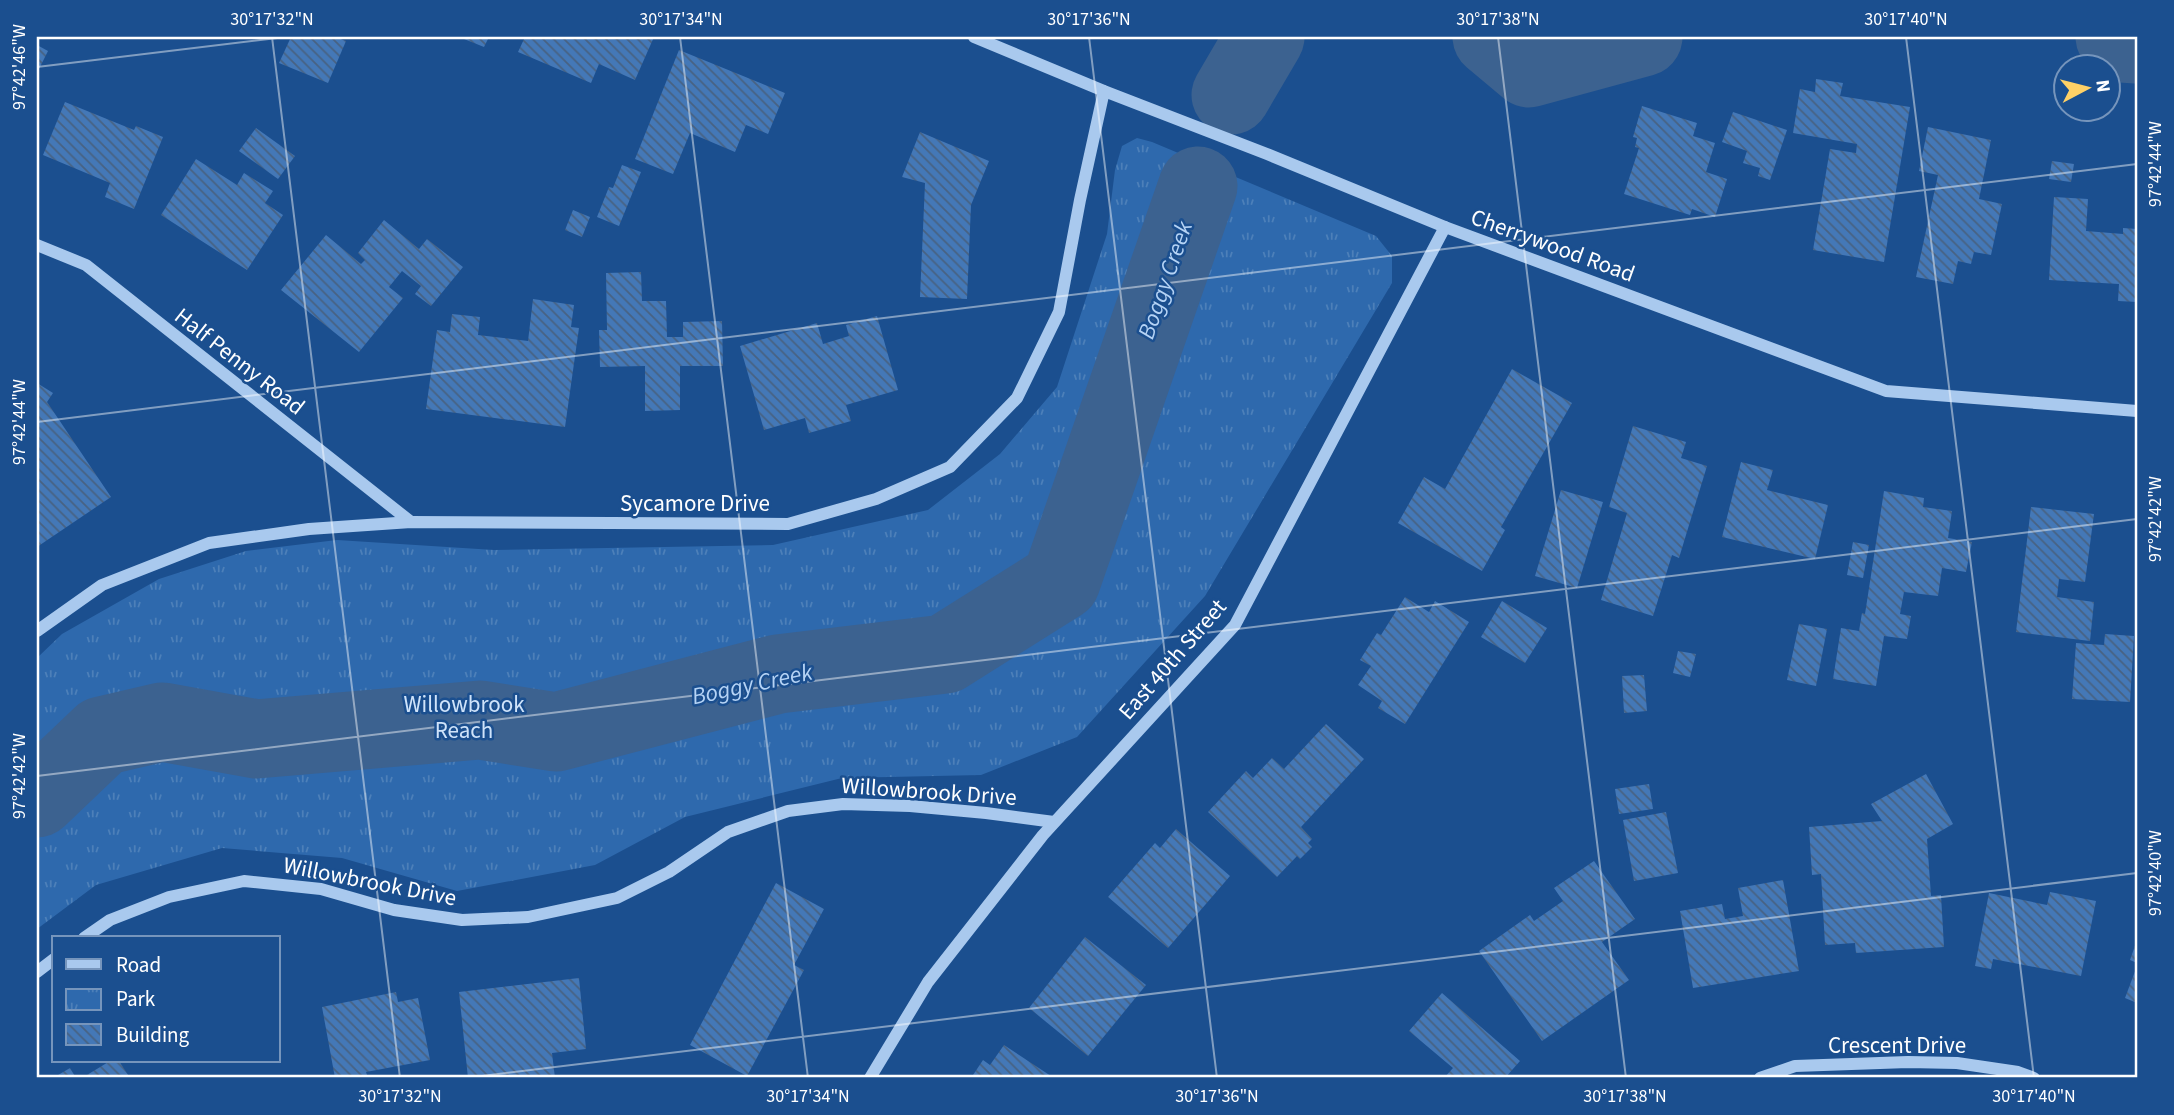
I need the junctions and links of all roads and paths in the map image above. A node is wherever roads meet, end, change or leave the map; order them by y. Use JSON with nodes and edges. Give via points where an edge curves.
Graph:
{"nodes":[{"id":1,"x":974,"y":37,"type":"edge"},
{"id":2,"x":1104,"y":91,"type":"junction"},
{"id":3,"x":1445,"y":227,"type":"junction"},
{"id":4,"x":37,"y":245,"type":"edge"},
{"id":5,"x":2137,"y":411,"type":"edge"},
{"id":6,"x":411,"y":522,"type":"junction"},
{"id":7,"x":37,"y":631,"type":"edge"},
{"id":8,"x":1054,"y":822,"type":"junction"},
{"id":9,"x":87,"y":936,"type":"edge"},
{"id":10,"x":52,"y":961,"type":"edge"},
{"id":11,"x":37,"y":972,"type":"edge"},
{"id":12,"x":870,"y":1078,"type":"edge"},
{"id":13,"x":1760,"y":1078,"type":"edge"},
{"id":14,"x":2034,"y":1078,"type":"edge"}],
"edges":[{"from":1,"to":2,"type":"street","name":"Cherrywood Road"},
{"from":2,"to":3,"type":"street","name":"Cherrywood Road"},
{"from":2,"to":6,"type":"street","name":"Sycamore Drive","via":[[1059,312],[1017,398],[950,467],[876,499],[788,524]]},
{"from":3,"to":5,"type":"street","name":"Cherrywood Road","via":[[1886,391]]},
{"from":3,"to":8,"type":"street","name":"East 40th Street","via":[[1235,625]]},
{"from":4,"to":6,"type":"street","name":"Half Penny Road","via":[[86,265]]},
{"from":6,"to":7,"type":"street","name":"Sycamore Drive","via":[[309,529],[209,543],[102,585]]},
{"from":8,"to":9,"type":"street","name":"Willowbrook Drive","via":[[910,806],[843,804],[788,811],[728,832],[669,872],[617,898],[528,917],[462,920],[394,911],[321,890],[244,881],[169,897],[110,920]]},
{"from":8,"to":12,"type":"street","name":"East 40th Street","via":[[928,982]]},
{"from":10,"to":11,"type":"street"},
{"from":13,"to":14,"type":"street","name":"Crescent Drive","via":[[1796,1066],[1908,1062],[1957,1063]]}]}
